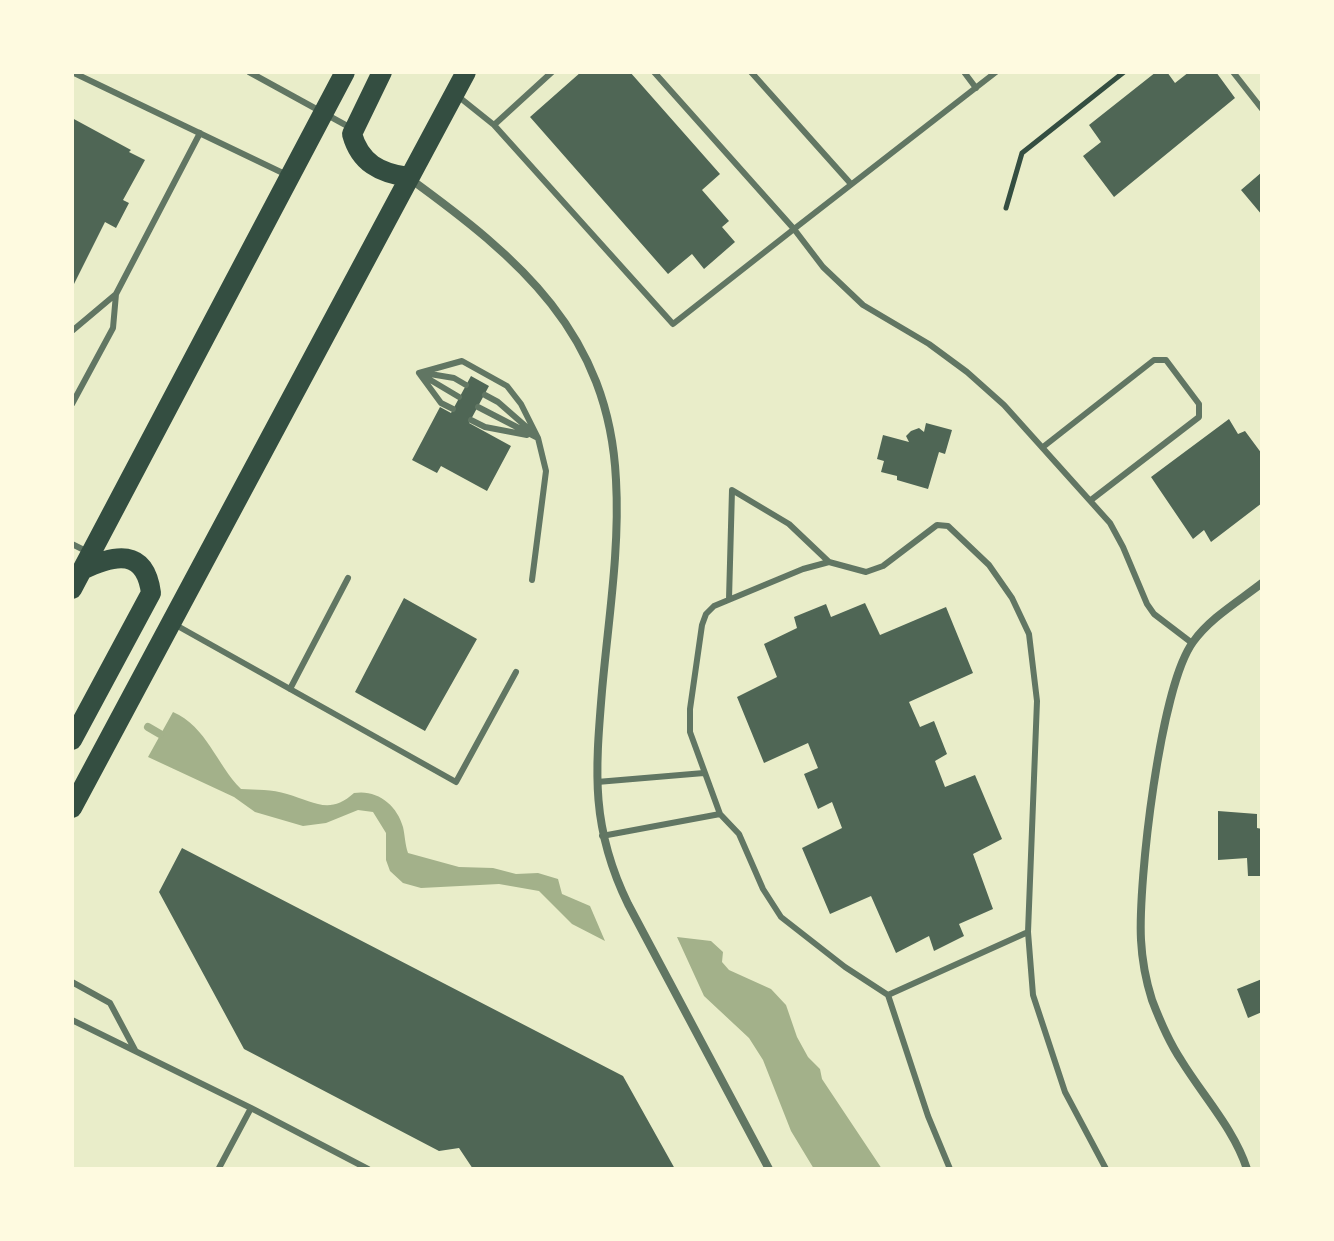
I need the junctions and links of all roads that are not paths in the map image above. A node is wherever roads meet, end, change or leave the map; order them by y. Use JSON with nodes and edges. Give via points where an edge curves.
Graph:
{"nodes":[{"id":1,"x":72,"y":72,"type":"edge"},
{"id":2,"x":249,"y":72,"type":"edge"},
{"id":3,"x":345,"y":72,"type":"edge"},
{"id":4,"x":382,"y":72,"type":"edge"},
{"id":5,"x":466,"y":72,"type":"edge"},
{"id":6,"x":552,"y":72,"type":"edge"},
{"id":7,"x":654,"y":72,"type":"edge"},
{"id":8,"x":751,"y":72,"type":"edge"},
{"id":9,"x":964,"y":72,"type":"edge"},
{"id":10,"x":996,"y":72,"type":"edge"},
{"id":11,"x":1233,"y":72,"type":"edge"},
{"id":12,"x":976,"y":88,"type":"junction"},
{"id":13,"x":455,"y":94,"type":"junction"},
{"id":14,"x":1262,"y":109,"type":"edge"},
{"id":15,"x":324,"y":111,"type":"junction"},
{"id":16,"x":494,"y":125,"type":"junction"},
{"id":17,"x":353,"y":129,"type":"junction"},
{"id":18,"x":200,"y":133,"type":"junction"},
{"id":19,"x":290,"y":177,"type":"junction"},
{"id":20,"x":408,"y":177,"type":"junction"},
{"id":21,"x":851,"y":184,"type":"junction"},
{"id":22,"x":794,"y":229,"type":"junction"},
{"id":23,"x":116,"y":294,"type":"junction"},
{"id":24,"x":72,"y":331,"type":"edge"},
{"id":25,"x":419,"y":373,"type":"junction"},
{"id":26,"x":466,"y":385,"type":"dead end"},
{"id":27,"x":485,"y":395,"type":"dead end"},
{"id":28,"x":459,"y":397,"type":"dead end"},
{"id":29,"x":72,"y":404,"type":"edge"},
{"id":30,"x":478,"y":407,"type":"dead end"},
{"id":31,"x":453,"y":409,"type":"dead end"},
{"id":32,"x":471,"y":420,"type":"dead end"},
{"id":33,"x":538,"y":438,"type":"junction"},
{"id":34,"x":1043,"y":447,"type":"junction"},
{"id":35,"x":1091,"y":500,"type":"junction"},
{"id":36,"x":72,"y":544,"type":"edge"},
{"id":37,"x":87,"y":562,"type":"junction"},
{"id":38,"x":829,"y":562,"type":"junction"},
{"id":39,"x":348,"y":578,"type":"dead end"},
{"id":40,"x":532,"y":580,"type":"dead end"},
{"id":41,"x":1262,"y":583,"type":"edge"},
{"id":42,"x":72,"y":589,"type":"edge"},
{"id":43,"x":729,"y":599,"type":"junction"},
{"id":44,"x":171,"y":622,"type":"junction"},
{"id":45,"x":1192,"y":643,"type":"junction"},
{"id":46,"x":516,"y":672,"type":"dead end"},
{"id":47,"x":290,"y":689,"type":"junction"},
{"id":48,"x":72,"y":740,"type":"edge"},
{"id":49,"x":704,"y":773,"type":"junction"},
{"id":50,"x":597,"y":782,"type":"junction"},
{"id":51,"x":72,"y":808,"type":"edge"},
{"id":52,"x":720,"y":814,"type":"junction"},
{"id":53,"x":602,"y":836,"type":"junction"},
{"id":54,"x":1028,"y":932,"type":"junction"},
{"id":55,"x":72,"y":982,"type":"edge"},
{"id":56,"x":888,"y":995,"type":"junction"},
{"id":57,"x":72,"y":1020,"type":"edge"},
{"id":58,"x":135,"y":1050,"type":"junction"},
{"id":59,"x":251,"y":1108,"type":"junction"},
{"id":60,"x":219,"y":1168,"type":"edge"},
{"id":61,"x":368,"y":1169,"type":"edge"},
{"id":62,"x":769,"y":1169,"type":"edge"},
{"id":63,"x":950,"y":1169,"type":"edge"},
{"id":64,"x":1106,"y":1169,"type":"edge"},
{"id":65,"x":1247,"y":1169,"type":"edge"}],
"edges":[{"from":1,"to":18,"type":"lane"},
{"from":2,"to":15,"type":"lane"},
{"from":3,"to":15,"type":"main road"},
{"from":4,"to":17,"type":"main road"},
{"from":5,"to":13,"type":"main road"},
{"from":6,"to":16,"type":"lane"},
{"from":7,"to":22,"type":"lane"},
{"from":8,"to":21,"type":"lane"},
{"from":9,"to":12,"type":"lane"},
{"from":10,"to":12,"type":"lane"},
{"from":11,"to":14,"type":"lane"},
{"from":12,"to":21,"type":"lane"},
{"from":13,"to":16,"type":"lane"},
{"from":13,"to":20,"type":"main road"},
{"from":15,"to":17,"type":"lane"},
{"from":15,"to":19,"type":"main road"},
{"from":16,"to":22,"type":"lane","via":[[673,324]]},
{"from":17,"to":20,"type":"main road","via":[[356,147],[373,168]]},
{"from":18,"to":19,"type":"lane"},
{"from":18,"to":23,"type":"lane"},
{"from":19,"to":37,"type":"main road"},
{"from":20,"to":44,"type":"main road"},
{"from":20,"to":50,"type":"street","via":[[499,246],[535,284],[574,336],[605,406],[615,456],[616,514]]},
{"from":21,"to":22,"type":"lane"},
{"from":22,"to":34,"type":"lane","via":[[823,267],[863,305],[967,372]]},
{"from":23,"to":24,"type":"lane"},
{"from":23,"to":29,"type":"lane","via":[[113,328]]},
{"from":25,"to":26,"type":"lane"},
{"from":25,"to":28,"type":"lane"},
{"from":25,"to":31,"type":"lane","via":[[441,403]]},
{"from":25,"to":33,"type":"lane","via":[[462,361],[507,386]]},
{"from":27,"to":33,"type":"lane"},
{"from":30,"to":33,"type":"lane"},
{"from":32,"to":33,"type":"lane"},
{"from":33,"to":40,"type":"lane","via":[[546,471]]},
{"from":34,"to":35,"type":"lane"},
{"from":34,"to":35,"type":"lane","via":[[1154,360],[1166,360],[1199,404],[1199,417]]},
{"from":35,"to":45,"type":"lane","via":[[1123,547],[1147,604]]},
{"from":36,"to":37,"type":"lane"},
{"from":37,"to":42,"type":"main road"},
{"from":37,"to":48,"type":"main road","via":[[122,557],[138,563],[149,575],[151,593]]},
{"from":38,"to":43,"type":"lane"},
{"from":38,"to":43,"type":"lane","via":[[789,524],[732,490]]},
{"from":38,"to":54,"type":"lane","via":[[866,572],[883,566],[927,530],[948,526],[989,565],[1012,598],[1029,634],[1037,701]]},
{"from":39,"to":47,"type":"lane"},
{"from":41,"to":45,"type":"street"},
{"from":43,"to":49,"type":"lane","via":[[706,614],[690,709],[690,732]]},
{"from":44,"to":47,"type":"lane"},
{"from":44,"to":51,"type":"main road"},
{"from":45,"to":65,"type":"street","via":[[1170,704],[1158,761],[1141,940],[1147,982],[1164,1030]]},
{"from":46,"to":47,"type":"lane","via":[[456,782]]},
{"from":49,"to":50,"type":"lane"},
{"from":49,"to":52,"type":"lane"},
{"from":50,"to":53,"type":"street"},
{"from":52,"to":53,"type":"lane"},
{"from":52,"to":56,"type":"lane","via":[[739,834],[781,917]]},
{"from":53,"to":62,"type":"street","via":[[628,904]]},
{"from":54,"to":56,"type":"lane"},
{"from":54,"to":64,"type":"lane","via":[[1042,1030],[1065,1092]]},
{"from":55,"to":58,"type":"lane","via":[[110,1003]]},
{"from":56,"to":63,"type":"lane"},
{"from":57,"to":58,"type":"lane"},
{"from":58,"to":59,"type":"lane"},
{"from":59,"to":60,"type":"lane"},
{"from":59,"to":61,"type":"lane"}]}
